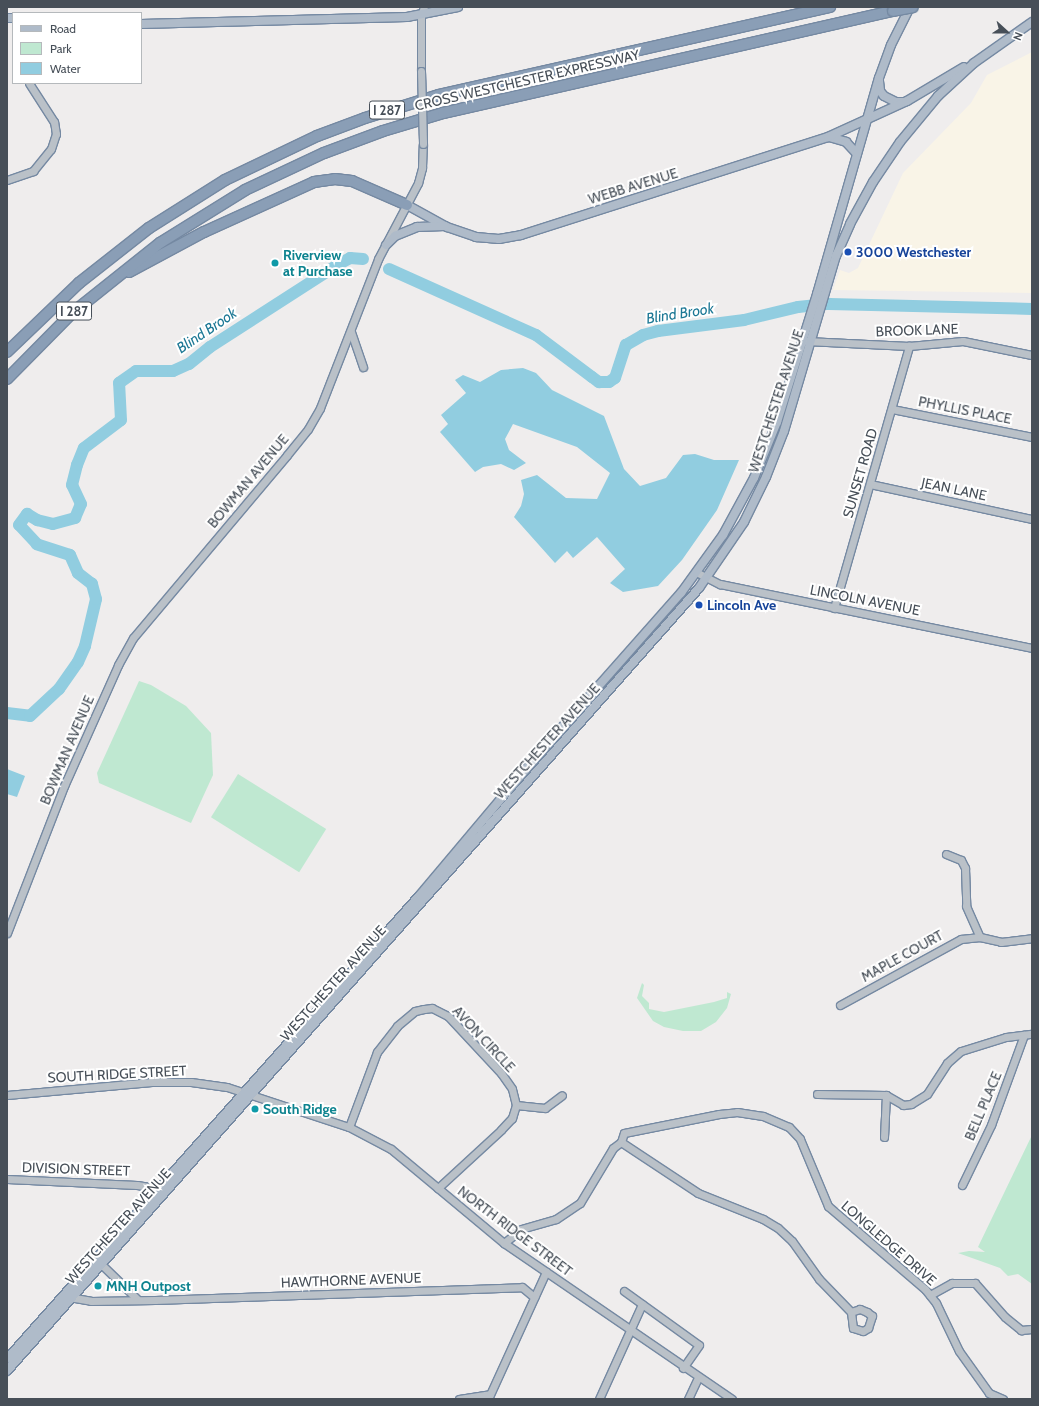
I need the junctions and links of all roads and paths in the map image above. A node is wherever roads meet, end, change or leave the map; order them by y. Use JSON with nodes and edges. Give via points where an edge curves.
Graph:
{"nodes":[{"id":1,"x":424,"y":7,"type":"edge"},
{"id":2,"x":458,"y":7,"type":"edge"},
{"id":3,"x":830,"y":7,"type":"edge"},
{"id":4,"x":910,"y":7,"type":"edge"},
{"id":5,"x":913,"y":7,"type":"edge"},
{"id":6,"x":421,"y":16,"type":"junction"},
{"id":7,"x":1032,"y":22,"type":"edge"},
{"id":8,"x":142,"y":24,"type":"edge"},
{"id":9,"x":985,"y":55,"type":"junction"},
{"id":10,"x":879,"y":78,"type":"junction"},
{"id":11,"x":30,"y":84,"type":"edge"},
{"id":12,"x":906,"y":101,"type":"junction"},
{"id":13,"x":867,"y":120,"type":"junction"},
{"id":14,"x":828,"y":137,"type":"junction"},
{"id":15,"x":857,"y":154,"type":"junction"},
{"id":16,"x":7,"y":180,"type":"edge"},
{"id":17,"x":407,"y":205,"type":"junction"},
{"id":18,"x":447,"y":227,"type":"junction"},
{"id":19,"x":386,"y":245,"type":"junction"},
{"id":20,"x":99,"y":289,"type":"junction"},
{"id":21,"x":820,"y":293,"type":"junction"},
{"id":22,"x":350,"y":330,"type":"junction"},
{"id":23,"x":806,"y":341,"type":"junction"},
{"id":24,"x":910,"y":346,"type":"junction"},
{"id":25,"x":7,"y":352,"type":"edge"},
{"id":26,"x":1032,"y":354,"type":"edge"},
{"id":27,"x":362,"y":367,"type":"dead end"},
{"id":28,"x":7,"y":379,"type":"edge"},
{"id":29,"x":892,"y":409,"type":"junction"},
{"id":30,"x":1032,"y":437,"type":"edge"},
{"id":31,"x":870,"y":484,"type":"junction"},
{"id":32,"x":1032,"y":519,"type":"edge"},
{"id":33,"x":696,"y":572,"type":"junction"},
{"id":34,"x":707,"y":578,"type":"junction"},
{"id":35,"x":834,"y":608,"type":"junction"},
{"id":36,"x":1032,"y":648,"type":"edge"},
{"id":37,"x":946,"y":854,"type":"dead end"},
{"id":38,"x":7,"y":933,"type":"edge"},
{"id":39,"x":980,"y":937,"type":"junction"},
{"id":40,"x":1032,"y":938,"type":"edge"},
{"id":41,"x":840,"y":1005,"type":"dead end"},
{"id":42,"x":1032,"y":1034,"type":"edge"},
{"id":43,"x":1024,"y":1035,"type":"junction"},
{"id":44,"x":248,"y":1094,"type":"junction"},
{"id":45,"x":818,"y":1094,"type":"dead end"},
{"id":46,"x":7,"y":1095,"type":"edge"},
{"id":47,"x":562,"y":1095,"type":"dead end"},
{"id":48,"x":886,"y":1095,"type":"junction"},
{"id":49,"x":516,"y":1105,"type":"junction"},
{"id":50,"x":349,"y":1127,"type":"junction"},
{"id":51,"x":884,"y":1137,"type":"dead end"},
{"id":52,"x":621,"y":1142,"type":"junction"},
{"id":53,"x":7,"y":1179,"type":"edge"},
{"id":54,"x":962,"y":1185,"type":"dead end"},
{"id":55,"x":438,"y":1188,"type":"junction"},
{"id":56,"x":164,"y":1189,"type":"junction"},
{"id":57,"x":504,"y":1243,"type":"junction"},
{"id":58,"x":101,"y":1264,"type":"junction"},
{"id":59,"x":90,"y":1267,"type":"junction"},
{"id":60,"x":546,"y":1272,"type":"junction"},
{"id":61,"x":624,"y":1290,"type":"dead end"},
{"id":62,"x":930,"y":1295,"type":"junction"},
{"id":63,"x":68,"y":1296,"type":"junction"},
{"id":64,"x":534,"y":1297,"type":"junction"},
{"id":65,"x":137,"y":1299,"type":"junction"},
{"id":66,"x":642,"y":1304,"type":"junction"},
{"id":67,"x":851,"y":1312,"type":"dead end"},
{"id":68,"x":1032,"y":1329,"type":"edge"},
{"id":69,"x":631,"y":1331,"type":"junction"},
{"id":70,"x":7,"y":1359,"type":"edge"},
{"id":71,"x":683,"y":1368,"type":"junction"},
{"id":72,"x":7,"y":1371,"type":"edge"},
{"id":73,"x":698,"y":1378,"type":"junction"},
{"id":74,"x":489,"y":1396,"type":"edge"},
{"id":75,"x":986,"y":1396,"type":"edge"},
{"id":76,"x":459,"y":1399,"type":"edge"},
{"id":77,"x":599,"y":1399,"type":"edge"},
{"id":78,"x":688,"y":1399,"type":"edge"},
{"id":79,"x":732,"y":1399,"type":"edge"},
{"id":80,"x":1003,"y":1399,"type":"edge"}],
"edges":[{"from":1,"to":6,"type":"street","name":"BOWMAN AVENUE"},
{"from":2,"to":6,"type":"main road"},
{"from":3,"to":25,"type":"highway","name":"CROSS WESTCHESTER EXPRESSWAY","number":"I 287","via":[[439,95],[317,136],[225,180],[149,228],[79,283]]},
{"from":4,"to":10,"type":"main road","name":"WESTCHESTER AVENUE","via":[[893,39]]},
{"from":5,"to":20,"type":"highway","name":"CROSS WESTCHESTER EXPRESSWAY","number":"I 287","bridge":true,"via":[[449,111],[377,133],[301,162],[223,202],[160,243]]},
{"from":6,"to":8,"type":"main road"},
{"from":6,"to":17,"type":"street","name":"BOWMAN AVENUE","bridge":true,"via":[[423,144],[420,175]]},
{"from":7,"to":9,"type":"main road"},
{"from":9,"to":12,"type":"main road","name":"WEBB AVENUE"},
{"from":9,"to":21,"type":"main road","name":"WESTCHESTER AVENUE","via":[[938,96],[916,120],[887,160],[850,224]]},
{"from":10,"to":12,"type":"main road","via":[[880,91],[884,96],[896,102]]},
{"from":10,"to":13,"type":"main road","name":"WESTCHESTER AVENUE"},
{"from":11,"to":16,"type":"street","via":[[54,122],[56,134],[51,149],[33,170]]},
{"from":12,"to":13,"type":"main road","name":"WEBB AVENUE"},
{"from":13,"to":14,"type":"main road","name":"WEBB AVENUE"},
{"from":13,"to":15,"type":"main road","name":"WESTCHESTER AVENUE"},
{"from":14,"to":15,"type":"main road","via":[[846,142]]},
{"from":14,"to":18,"type":"main road","name":"WEBB AVENUE","via":[[521,235],[488,239],[467,235]]},
{"from":15,"to":21,"type":"main road","name":"WESTCHESTER AVENUE"},
{"from":17,"to":18,"type":"main road","name":"WEBB AVENUE"},
{"from":17,"to":19,"type":"street","name":"BOWMAN AVENUE"},
{"from":17,"to":20,"type":"highway","via":[[352,182],[335,179],[314,182],[187,240]]},
{"from":18,"to":19,"type":"main road","via":[[417,226],[395,236]]},
{"from":19,"to":22,"type":"street","name":"BOWMAN AVENUE"},
{"from":20,"to":28,"type":"highway","name":"CROSS WESTCHESTER EXPRESSWAY","number":"I 287","via":[[44,339]]},
{"from":21,"to":23,"type":"main road","name":"WESTCHESTER AVENUE"},
{"from":22,"to":27,"type":"street"},
{"from":22,"to":38,"type":"street","name":"BOWMAN AVENUE","via":[[327,391],[308,429],[126,649],[64,786]]},
{"from":23,"to":24,"type":"street","name":"BROOK LANE"},
{"from":23,"to":33,"type":"main road","name":"WESTCHESTER AVENUE","via":[[762,459],[730,523]]},
{"from":23,"to":34,"type":"main road","name":"WESTCHESTER AVENUE","via":[[784,431],[766,477],[744,522]]},
{"from":24,"to":26,"type":"street","name":"BROOK LANE","via":[[963,342]]},
{"from":24,"to":29,"type":"street","name":"SUNSET ROAD"},
{"from":29,"to":30,"type":"street","name":"PHYLLIS PLACE"},
{"from":29,"to":31,"type":"street","name":"SUNSET ROAD"},
{"from":31,"to":32,"type":"street","name":"JEAN LANE"},
{"from":31,"to":35,"type":"street","name":"SUNSET ROAD"},
{"from":33,"to":34,"type":"street","name":"LINCOLN AVENUE"},
{"from":33,"to":44,"type":"main road","name":"WESTCHESTER AVENUE"},
{"from":34,"to":35,"type":"street","name":"LINCOLN AVENUE","via":[[720,584]]},
{"from":34,"to":44,"type":"main road","name":"WESTCHESTER AVENUE"},
{"from":35,"to":36,"type":"street","name":"LINCOLN AVENUE"},
{"from":37,"to":39,"type":"street","via":[[961,860],[965,868],[966,906]]},
{"from":39,"to":40,"type":"street","via":[[1001,942]]},
{"from":39,"to":41,"type":"street","name":"MAPLE COURT","via":[[961,939],[939,948]]},
{"from":42,"to":43,"type":"street"},
{"from":43,"to":48,"type":"street","via":[[1006,1037],[961,1051],[947,1064],[920,1100],[903,1105]]},
{"from":43,"to":54,"type":"street","name":"BELL PLACE","via":[[991,1125]]},
{"from":44,"to":46,"type":"street","name":"SOUTH RIDGE STREET","via":[[191,1082],[154,1082]]},
{"from":44,"to":50,"type":"street","name":"NORTH RIDGE STREET"},
{"from":44,"to":56,"type":"main road","name":"WESTCHESTER AVENUE"},
{"from":45,"to":48,"type":"street"},
{"from":47,"to":49,"type":"street","via":[[545,1108]]},
{"from":48,"to":51,"type":"street"},
{"from":49,"to":50,"type":"street","name":"AVON CIRCLE","via":[[512,1089],[501,1073],[456,1023],[441,1012],[424,1009],[408,1016],[377,1052]]},
{"from":49,"to":55,"type":"street","via":[[512,1118],[501,1130]]},
{"from":50,"to":55,"type":"street","name":"NORTH RIDGE STREET","via":[[391,1149]]},
{"from":52,"to":57,"type":"street","name":"LONGLEDGE DRIVE","via":[[613,1148],[580,1203],[556,1219],[521,1229]]},
{"from":52,"to":62,"type":"street","name":"LONGLEDGE DRIVE","via":[[624,1133],[632,1130],[737,1112],[763,1116],[789,1127],[800,1139],[828,1206],[916,1280]]},
{"from":52,"to":67,"type":"street","via":[[698,1193],[755,1215],[778,1228],[792,1241],[820,1279]]},
{"from":53,"to":56,"type":"street","name":"DIVISION STREET","via":[[137,1184]]},
{"from":55,"to":57,"type":"street","name":"NORTH RIDGE STREET"},
{"from":56,"to":58,"type":"main road","name":"WESTCHESTER AVENUE"},
{"from":56,"to":59,"type":"main road","name":"WESTCHESTER AVENUE"},
{"from":57,"to":60,"type":"street","name":"NORTH RIDGE STREET"},
{"from":58,"to":59,"type":"street"},
{"from":58,"to":63,"type":"main road","name":"WESTCHESTER AVENUE"},
{"from":58,"to":65,"type":"street"},
{"from":59,"to":63,"type":"main road","name":"WESTCHESTER AVENUE"},
{"from":60,"to":64,"type":"street"},
{"from":60,"to":69,"type":"street","name":"NORTH RIDGE STREET"},
{"from":61,"to":66,"type":"street"},
{"from":62,"to":68,"type":"street","via":[[952,1283],[975,1282],[1005,1317],[1021,1330]]},
{"from":62,"to":75,"type":"street","name":"LONGLEDGE DRIVE","via":[[959,1352]]},
{"from":63,"to":65,"type":"street","name":"HAWTHORNE AVENUE","via":[[92,1301]]},
{"from":63,"to":70,"type":"main road","name":"WESTCHESTER AVENUE"},
{"from":63,"to":72,"type":"main road","name":"WESTCHESTER AVENUE"},
{"from":64,"to":65,"type":"street","name":"HAWTHORNE AVENUE","via":[[522,1287]]},
{"from":64,"to":74,"type":"street"},
{"from":66,"to":69,"type":"street"},
{"from":66,"to":71,"type":"street","via":[[699,1345]]},
{"from":69,"to":71,"type":"street","name":"NORTH RIDGE STREET"},
{"from":69,"to":77,"type":"street"},
{"from":71,"to":73,"type":"street","name":"NORTH RIDGE STREET"},
{"from":73,"to":78,"type":"street"},
{"from":73,"to":79,"type":"street","name":"NORTH RIDGE STREET"},
{"from":74,"to":76,"type":"street"},
{"from":75,"to":80,"type":"street","via":[[997,1395]]}]}
